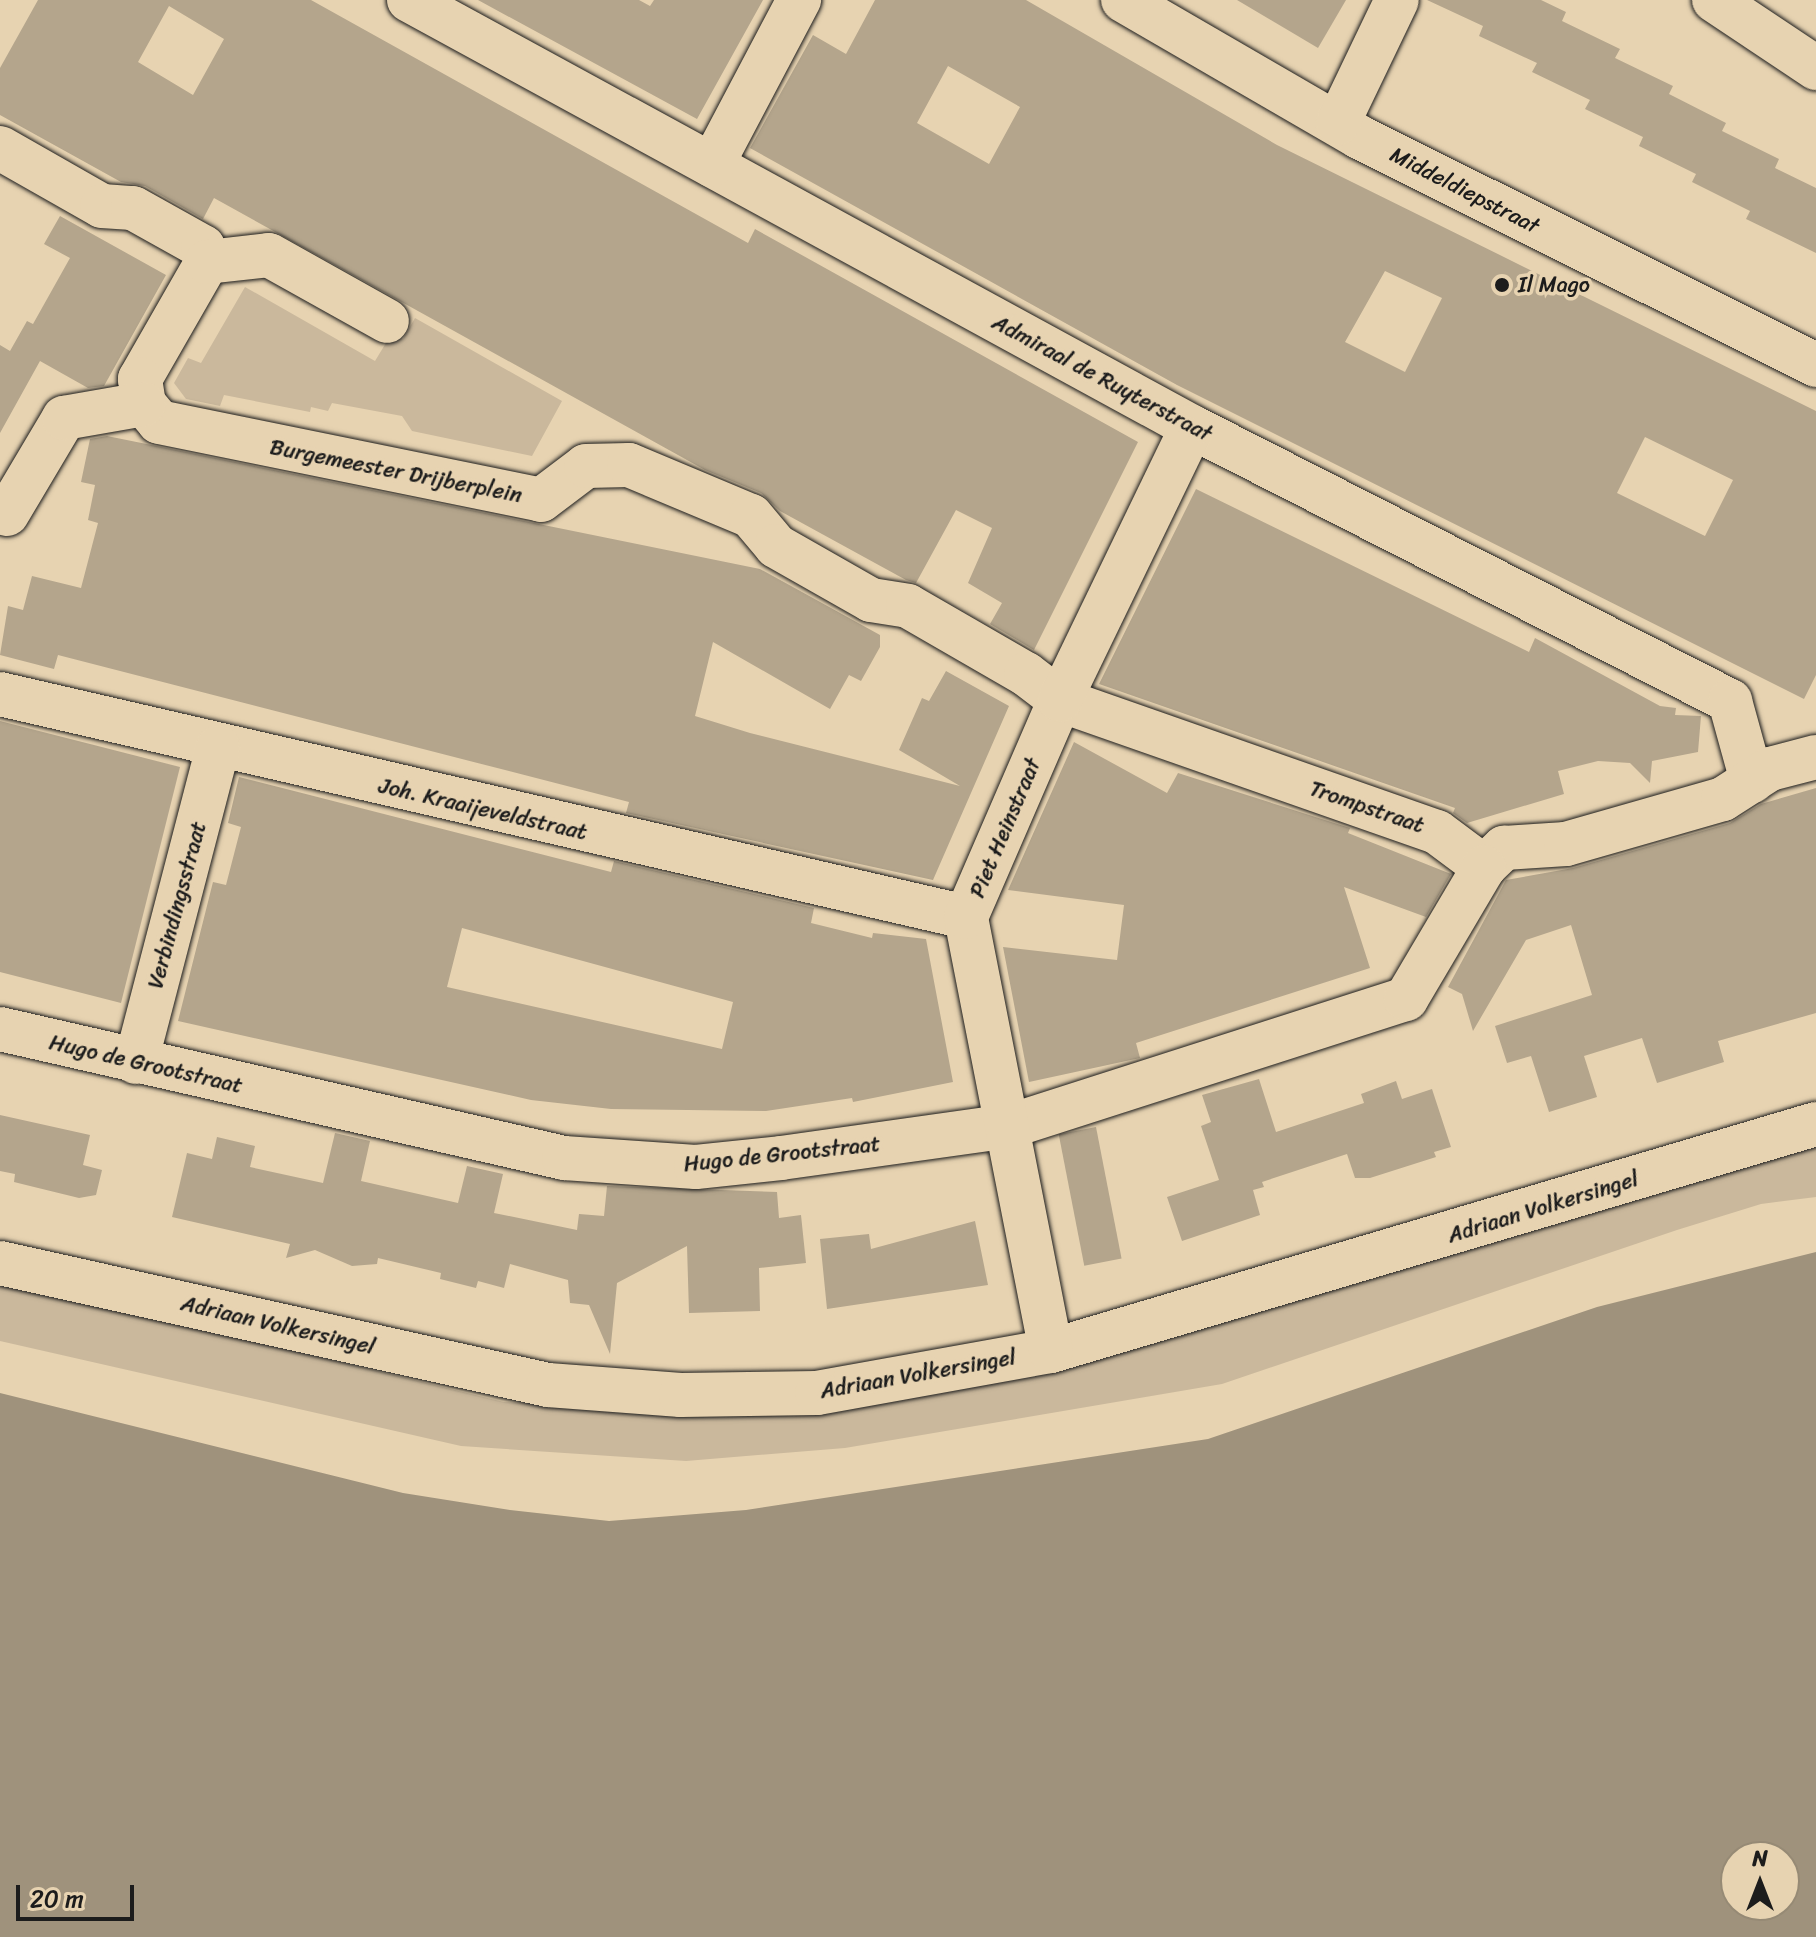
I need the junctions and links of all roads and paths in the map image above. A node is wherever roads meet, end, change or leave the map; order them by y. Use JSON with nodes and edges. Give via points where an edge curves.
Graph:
{"nodes":[{"id":1,"x":409,"y":0,"type":"edge"},
{"id":2,"x":799,"y":0,"type":"edge"},
{"id":3,"x":1123,"y":0,"type":"edge"},
{"id":4,"x":1397,"y":0,"type":"edge"},
{"id":5,"x":1714,"y":0,"type":"edge"},
{"id":6,"x":1816,"y":68,"type":"edge"},
{"id":7,"x":1338,"y":123,"type":"junction"},
{"id":8,"x":0,"y":148,"type":"edge"},
{"id":9,"x":712,"y":165,"type":"junction"},
{"id":10,"x":207,"y":262,"type":"junction"},
{"id":11,"x":387,"y":321,"type":"dead end"},
{"id":12,"x":1816,"y":365,"type":"edge"},
{"id":13,"x":144,"y":404,"type":"junction"},
{"id":14,"x":1192,"y":427,"type":"junction"},
{"id":15,"x":7,"y":514,"type":"dead end"},
{"id":16,"x":0,"y":694,"type":"edge"},
{"id":17,"x":1060,"y":700,"type":"junction"},
{"id":18,"x":218,"y":748,"type":"junction"},
{"id":19,"x":1816,"y":757,"type":"edge"},
{"id":20,"x":1752,"y":781,"type":"junction"},
{"id":21,"x":1484,"y":867,"type":"junction"},
{"id":22,"x":966,"y":917,"type":"junction"},
{"id":23,"x":0,"y":1029,"type":"edge"},
{"id":24,"x":136,"y":1062,"type":"junction"},
{"id":25,"x":1816,"y":1124,"type":"edge"},
{"id":26,"x":1010,"y":1126,"type":"junction"},
{"id":27,"x":0,"y":1263,"type":"edge"},
{"id":28,"x":1051,"y":1351,"type":"junction"}],
"edges":[{"from":1,"to":9,"type":"street","name":"Admiraal de Ruyterstraat"},
{"from":2,"to":9,"type":"street"},
{"from":3,"to":7,"type":"street","name":"Middeldiepstraat"},
{"from":4,"to":7,"type":"street"},
{"from":5,"to":6,"type":"street"},
{"from":7,"to":12,"type":"street","name":"Middeldiepstraat"},
{"from":8,"to":10,"type":"street","via":[[102,206],[133,208],[203,247]]},
{"from":9,"to":14,"type":"street","name":"Admiraal de Ruyterstraat"},
{"from":10,"to":11,"type":"street","via":[[269,255]]},
{"from":10,"to":13,"type":"street","via":[[140,379]]},
{"from":13,"to":15,"type":"street","via":[[64,418]]},
{"from":13,"to":17,"type":"street","name":"Burgemeester Drijberplein","via":[[159,422],[541,500],[586,466],[629,465],[751,516],[776,546],[871,600],[908,606],[1026,674]]},
{"from":14,"to":17,"type":"street","name":"Piet Heinstraat"},
{"from":14,"to":20,"type":"street","name":"Admiraal de Ruyterstraat","via":[[1730,701]]},
{"from":16,"to":18,"type":"street","name":"Joh. Kraaijeveldstraat"},
{"from":17,"to":21,"type":"street","name":"Trompstraat","via":[[1437,832]]},
{"from":17,"to":22,"type":"street","name":"Piet Heinstraat"},
{"from":18,"to":22,"type":"street","name":"Joh. Kraaijeveldstraat"},
{"from":18,"to":24,"type":"street","name":"Verbindingsstraat"},
{"from":19,"to":20,"type":"street","via":[[1770,769]]},
{"from":20,"to":21,"type":"street","via":[[1723,799],[1566,844],[1504,848]]},
{"from":21,"to":26,"type":"street","name":"Hugo de Grootstraat","via":[[1406,999]]},
{"from":22,"to":26,"type":"street","name":"Piet Heinstraat"},
{"from":23,"to":24,"type":"street","name":"Hugo de Grootstraat"},
{"from":24,"to":26,"type":"street","name":"Hugo de Grootstraat","via":[[564,1158],[696,1167]]},
{"from":25,"to":28,"type":"street","name":"Adriaan Volkersingel"},
{"from":26,"to":28,"type":"street","name":"Piet Heinstraat"},
{"from":27,"to":28,"type":"street","name":"Adriaan Volkersingel","via":[[548,1385],[681,1395],[817,1393]]}]}
